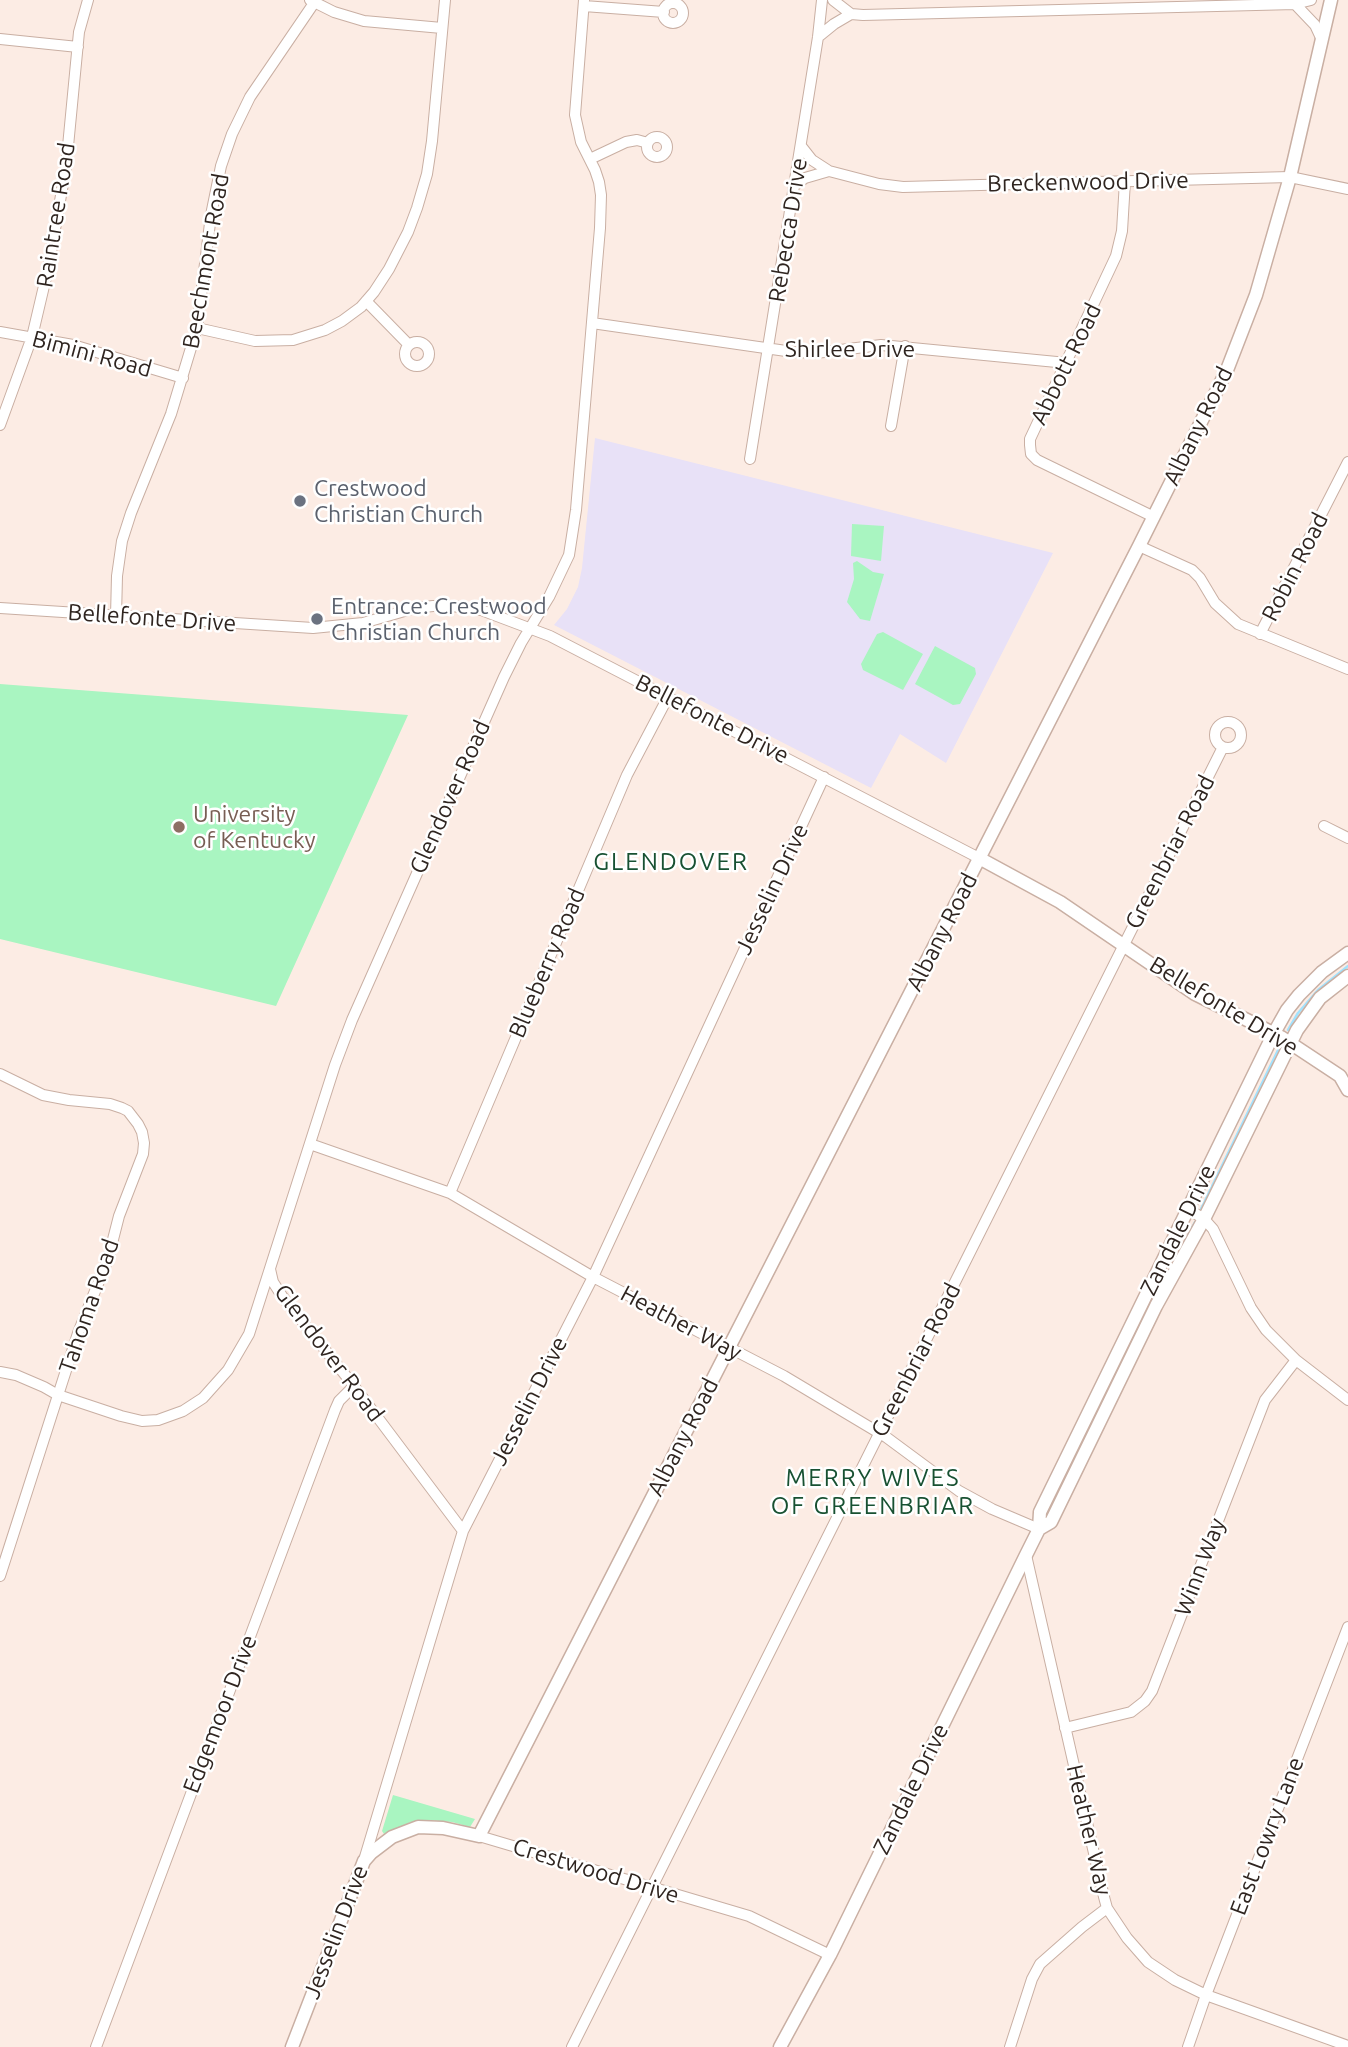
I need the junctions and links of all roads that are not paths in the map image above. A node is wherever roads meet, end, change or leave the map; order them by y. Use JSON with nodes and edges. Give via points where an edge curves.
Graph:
{"nodes":[{"id":1,"x":88,"y":0,"type":"edge"},
{"id":2,"x":445,"y":0,"type":"edge"},
{"id":3,"x":822,"y":0,"type":"edge"},
{"id":4,"x":833,"y":0,"type":"edge"},
{"id":5,"x":1311,"y":0,"type":"edge"},
{"id":6,"x":1331,"y":0,"type":"edge"},
{"id":7,"x":312,"y":2,"type":"edge"},
{"id":8,"x":584,"y":3,"type":"edge"},
{"id":9,"x":1295,"y":4,"type":"junction"},
{"id":10,"x":664,"y":12,"type":"dead end"},
{"id":11,"x":851,"y":14,"type":"junction"},
{"id":12,"x":442,"y":28,"type":"junction"},
{"id":13,"x":818,"y":37,"type":"junction"},
{"id":14,"x":0,"y":39,"type":"edge"},
{"id":15,"x":1322,"y":40,"type":"junction"},
{"id":16,"x":78,"y":47,"type":"junction"},
{"id":17,"x":648,"y":143,"type":"dead end"},
{"id":18,"x":800,"y":145,"type":"junction"},
{"id":19,"x":590,"y":159,"type":"junction"},
{"id":20,"x":829,"y":172,"type":"junction"},
{"id":21,"x":1290,"y":177,"type":"junction"},
{"id":22,"x":1125,"y":181,"type":"junction"},
{"id":23,"x":794,"y":185,"type":"junction"},
{"id":24,"x":1348,"y":189,"type":"edge"},
{"id":25,"x":366,"y":301,"type":"junction"},
{"id":26,"x":592,"y":323,"type":"junction"},
{"id":27,"x":197,"y":328,"type":"junction"},
{"id":28,"x":0,"y":332,"type":"edge"},
{"id":29,"x":32,"y":337,"type":"junction"},
{"id":30,"x":409,"y":345,"type":"dead end"},
{"id":31,"x":905,"y":346,"type":"junction"},
{"id":32,"x":769,"y":349,"type":"junction"},
{"id":33,"x":1067,"y":363,"type":"junction"},
{"id":34,"x":183,"y":378,"type":"junction"},
{"id":35,"x":0,"y":425,"type":"edge"},
{"id":36,"x":891,"y":426,"type":"dead end"},
{"id":37,"x":750,"y":459,"type":"dead end"},
{"id":38,"x":1348,"y":462,"type":"edge"},
{"id":39,"x":1154,"y":517,"type":"junction"},
{"id":40,"x":1139,"y":546,"type":"junction"},
{"id":41,"x":0,"y":608,"type":"edge"},
{"id":42,"x":116,"y":616,"type":"junction"},
{"id":43,"x":530,"y":627,"type":"junction"},
{"id":44,"x":1260,"y":634,"type":"junction"},
{"id":45,"x":1348,"y":669,"type":"edge"},
{"id":46,"x":668,"y":697,"type":"junction"},
{"id":47,"x":1223,"y":747,"type":"dead end"},
{"id":48,"x":824,"y":777,"type":"junction"},
{"id":49,"x":1324,"y":826,"type":"dead end"},
{"id":50,"x":1348,"y":838,"type":"edge"},
{"id":51,"x":979,"y":859,"type":"junction"},
{"id":52,"x":1123,"y":945,"type":"junction"},
{"id":53,"x":1348,"y":953,"type":"edge"},
{"id":54,"x":1348,"y":976,"type":"edge"},
{"id":55,"x":1274,"y":1033,"type":"junction"},
{"id":56,"x":1290,"y":1044,"type":"junction"},
{"id":57,"x":0,"y":1074,"type":"edge"},
{"id":58,"x":1344,"y":1075,"type":"edge"},
{"id":59,"x":1348,"y":1090,"type":"edge"},
{"id":60,"x":310,"y":1144,"type":"junction"},
{"id":61,"x":450,"y":1193,"type":"junction"},
{"id":62,"x":1188,"y":1209,"type":"junction"},
{"id":63,"x":1204,"y":1219,"type":"junction"},
{"id":64,"x":270,"y":1269,"type":"junction"},
{"id":65,"x":593,"y":1277,"type":"junction"},
{"id":66,"x":728,"y":1348,"type":"junction"},
{"id":67,"x":1296,"y":1360,"type":"junction"},
{"id":68,"x":0,"y":1372,"type":"edge"},
{"id":69,"x":354,"y":1386,"type":"junction"},
{"id":70,"x":58,"y":1395,"type":"junction"},
{"id":71,"x":1348,"y":1400,"type":"edge"},
{"id":72,"x":879,"y":1434,"type":"junction"},
{"id":73,"x":1038,"y":1529,"type":"junction"},
{"id":74,"x":463,"y":1531,"type":"junction"},
{"id":75,"x":1026,"y":1555,"type":"junction"},
{"id":76,"x":0,"y":1576,"type":"edge"},
{"id":77,"x":1348,"y":1626,"type":"edge"},
{"id":78,"x":1065,"y":1728,"type":"junction"},
{"id":79,"x":479,"y":1836,"type":"junction"},
{"id":80,"x":364,"y":1861,"type":"junction"},
{"id":81,"x":652,"y":1888,"type":"junction"},
{"id":82,"x":1108,"y":1908,"type":"junction"},
{"id":83,"x":830,"y":1955,"type":"junction"},
{"id":84,"x":1206,"y":1995,"type":"junction"},
{"id":85,"x":1348,"y":2046,"type":"edge"},
{"id":86,"x":96,"y":2047,"type":"edge"},
{"id":87,"x":292,"y":2047,"type":"edge"},
{"id":88,"x":572,"y":2047,"type":"edge"},
{"id":89,"x":780,"y":2047,"type":"edge"},
{"id":90,"x":1010,"y":2047,"type":"edge"},
{"id":91,"x":1188,"y":2047,"type":"edge"}],
"edges":[{"from":1,"to":16,"type":"street","name":"Raintree Road"},
{"from":2,"to":12,"type":"street"},
{"from":3,"to":13,"type":"street","name":"Rebecca Drive"},
{"from":4,"to":11,"type":"street"},
{"from":5,"to":9,"type":"street"},
{"from":6,"to":15,"type":"street","name":"Albany Road"},
{"from":7,"to":12,"type":"street","via":[[364,21]]},
{"from":7,"to":27,"type":"street","name":"Beechmont Road","via":[[232,134],[216,185]]},
{"from":8,"to":10,"type":"street"},
{"from":8,"to":19,"type":"street","name":"Glendover Road","via":[[575,115]]},
{"from":9,"to":11,"type":"street"},
{"from":9,"to":15,"type":"street"},
{"from":11,"to":13,"type":"street"},
{"from":12,"to":25,"type":"street","via":[[423,191],[408,232]]},
{"from":13,"to":18,"type":"street","name":"Rebecca Drive"},
{"from":14,"to":16,"type":"street"},
{"from":15,"to":21,"type":"street","name":"Albany Road"},
{"from":16,"to":29,"type":"street","name":"Raintree Road","via":[[63,191]]},
{"from":17,"to":19,"type":"street","via":[[626,142]]},
{"from":18,"to":20,"type":"street","name":"Breckenwood Drive"},
{"from":18,"to":23,"type":"street","name":"Rebecca Drive"},
{"from":19,"to":26,"type":"street","name":"Glendover Road","via":[[601,195]]},
{"from":20,"to":22,"type":"street","name":"Breckenwood Drive","via":[[903,187]]},
{"from":20,"to":23,"type":"street"},
{"from":21,"to":22,"type":"street","name":"Breckenwood Drive"},
{"from":21,"to":24,"type":"street","name":"Breckenwood Drive"},
{"from":21,"to":39,"type":"street","name":"Albany Road","via":[[1240,338]]},
{"from":22,"to":33,"type":"street","name":"Abbott Road","via":[[1116,256]]},
{"from":23,"to":32,"type":"street","name":"Rebecca Drive"},
{"from":25,"to":27,"type":"street","via":[[342,321],[293,340],[255,341]]},
{"from":25,"to":30,"type":"street"},
{"from":26,"to":32,"type":"street","name":"Shirlee Drive"},
{"from":26,"to":43,"type":"street","name":"Glendover Road","via":[[569,555]]},
{"from":27,"to":34,"type":"street","name":"Beechmont Road"},
{"from":28,"to":29,"type":"street","name":"Bimini Road"},
{"from":29,"to":34,"type":"street","name":"Bimini Road"},
{"from":29,"to":35,"type":"street","name":"Raintree Road"},
{"from":31,"to":32,"type":"street","name":"Shirlee Drive","via":[[816,353]]},
{"from":31,"to":33,"type":"street","name":"Shirlee Drive"},
{"from":31,"to":36,"type":"street"},
{"from":32,"to":37,"type":"street","name":"Rebecca Drive"},
{"from":33,"to":39,"type":"street","name":"Abbott Road","via":[[1030,439],[1031,454]]},
{"from":34,"to":42,"type":"street","name":"Beechmont Road","via":[[122,541]]},
{"from":38,"to":44,"type":"street","name":"Robin Road"},
{"from":39,"to":40,"type":"street","name":"Albany Road"},
{"from":40,"to":44,"type":"street","via":[[1192,570],[1229,618]]},
{"from":40,"to":51,"type":"street","name":"Albany Road"},
{"from":41,"to":42,"type":"street","name":"Bellefonte Drive"},
{"from":42,"to":43,"type":"street","name":"Bellefonte Drive","via":[[313,628],[452,606],[481,610]]},
{"from":43,"to":46,"type":"street","name":"Bellefonte Drive"},
{"from":43,"to":60,"type":"street","name":"Glendover Road","via":[[352,1020]]},
{"from":44,"to":45,"type":"street"},
{"from":46,"to":48,"type":"street","name":"Bellefonte Drive"},
{"from":46,"to":61,"type":"street","name":"Blueberry Road","via":[[627,775]]},
{"from":47,"to":52,"type":"street","name":"Greenbriar Road"},
{"from":48,"to":51,"type":"street","name":"Bellefonte Drive"},
{"from":48,"to":65,"type":"street","name":"Jesselin Drive"},
{"from":49,"to":50,"type":"street"},
{"from":51,"to":52,"type":"street","name":"Bellefonte Drive","via":[[1040,889]]},
{"from":51,"to":66,"type":"street","name":"Albany Road"},
{"from":52,"to":55,"type":"street","name":"Bellefonte Drive","via":[[1203,999]]},
{"from":52,"to":72,"type":"street","name":"Greenbriar Road"},
{"from":53,"to":55,"type":"street","name":"Zandale Drive","via":[[1313,979]]},
{"from":54,"to":56,"type":"street","name":"Zandale Drive","via":[[1320,998]]},
{"from":55,"to":56,"type":"street","name":"Bellefonte Drive"},
{"from":55,"to":62,"type":"street","name":"Zandale Drive"},
{"from":56,"to":58,"type":"street","name":"Bellefonte Drive"},
{"from":56,"to":63,"type":"street","name":"Zandale Drive"},
{"from":57,"to":70,"type":"street","name":"Tahoma Road","via":[[54,1098],[122,1108],[133,1116],[144,1143]]},
{"from":58,"to":59,"type":"street","name":"Bellefonte Drive"},
{"from":60,"to":61,"type":"street","name":"Heather Way"},
{"from":60,"to":64,"type":"street","name":"Glendover Road"},
{"from":61,"to":65,"type":"street","name":"Heather Way"},
{"from":62,"to":63,"type":"street"},
{"from":62,"to":73,"type":"street","name":"Zandale Drive","via":[[1040,1511]]},
{"from":63,"to":67,"type":"street","via":[[1213,1228],[1258,1320]]},
{"from":63,"to":73,"type":"street","name":"Zandale Drive","via":[[1156,1306],[1051,1522]]},
{"from":64,"to":69,"type":"street","name":"Glendover Road","via":[[282,1296]]},
{"from":64,"to":70,"type":"street","via":[[243,1346],[229,1370],[194,1405],[167,1418],[142,1421]]},
{"from":65,"to":66,"type":"street","name":"Heather Way"},
{"from":65,"to":74,"type":"street","name":"Jesselin Drive"},
{"from":66,"to":72,"type":"street","name":"Heather Way","via":[[794,1381]]},
{"from":66,"to":79,"type":"street","name":"Albany Road"},
{"from":67,"to":71,"type":"street"},
{"from":67,"to":78,"type":"street","name":"Winn Way","via":[[1261,1410],[1152,1691],[1131,1712]]},
{"from":68,"to":70,"type":"street"},
{"from":69,"to":74,"type":"street","name":"Glendover Road"},
{"from":69,"to":86,"type":"street","name":"Edgemoor Drive","via":[[330,1422]]},
{"from":70,"to":76,"type":"street","name":"Tahoma Road"},
{"from":72,"to":73,"type":"street","name":"Heather Way","via":[[959,1491]]},
{"from":72,"to":81,"type":"street","name":"Greenbriar Road"},
{"from":73,"to":75,"type":"street","name":"Zandale Drive"},
{"from":74,"to":80,"type":"street","name":"Jesselin Drive"},
{"from":75,"to":78,"type":"street","name":"Heather Way"},
{"from":75,"to":83,"type":"street","name":"Zandale Drive"},
{"from":77,"to":84,"type":"street","name":"East Lowry Lane"},
{"from":78,"to":82,"type":"street","name":"Heather Way"},
{"from":79,"to":80,"type":"street","name":"Crestwood Drive","via":[[418,1828],[386,1841]]},
{"from":79,"to":81,"type":"street","name":"Crestwood Drive"},
{"from":80,"to":87,"type":"street","name":"Jesselin Drive"},
{"from":81,"to":83,"type":"street","name":"Crestwood Drive","via":[[760,1920]]},
{"from":81,"to":88,"type":"street","name":"Greenbriar Road"},
{"from":82,"to":84,"type":"street","name":"Heather Way","via":[[1148,1962]]},
{"from":82,"to":90,"type":"street","via":[[1040,1964]]},
{"from":83,"to":89,"type":"street","name":"Zandale Drive"},
{"from":84,"to":85,"type":"street","name":"Heather Way"},
{"from":84,"to":91,"type":"street","name":"East Lowry Lane"}]}
